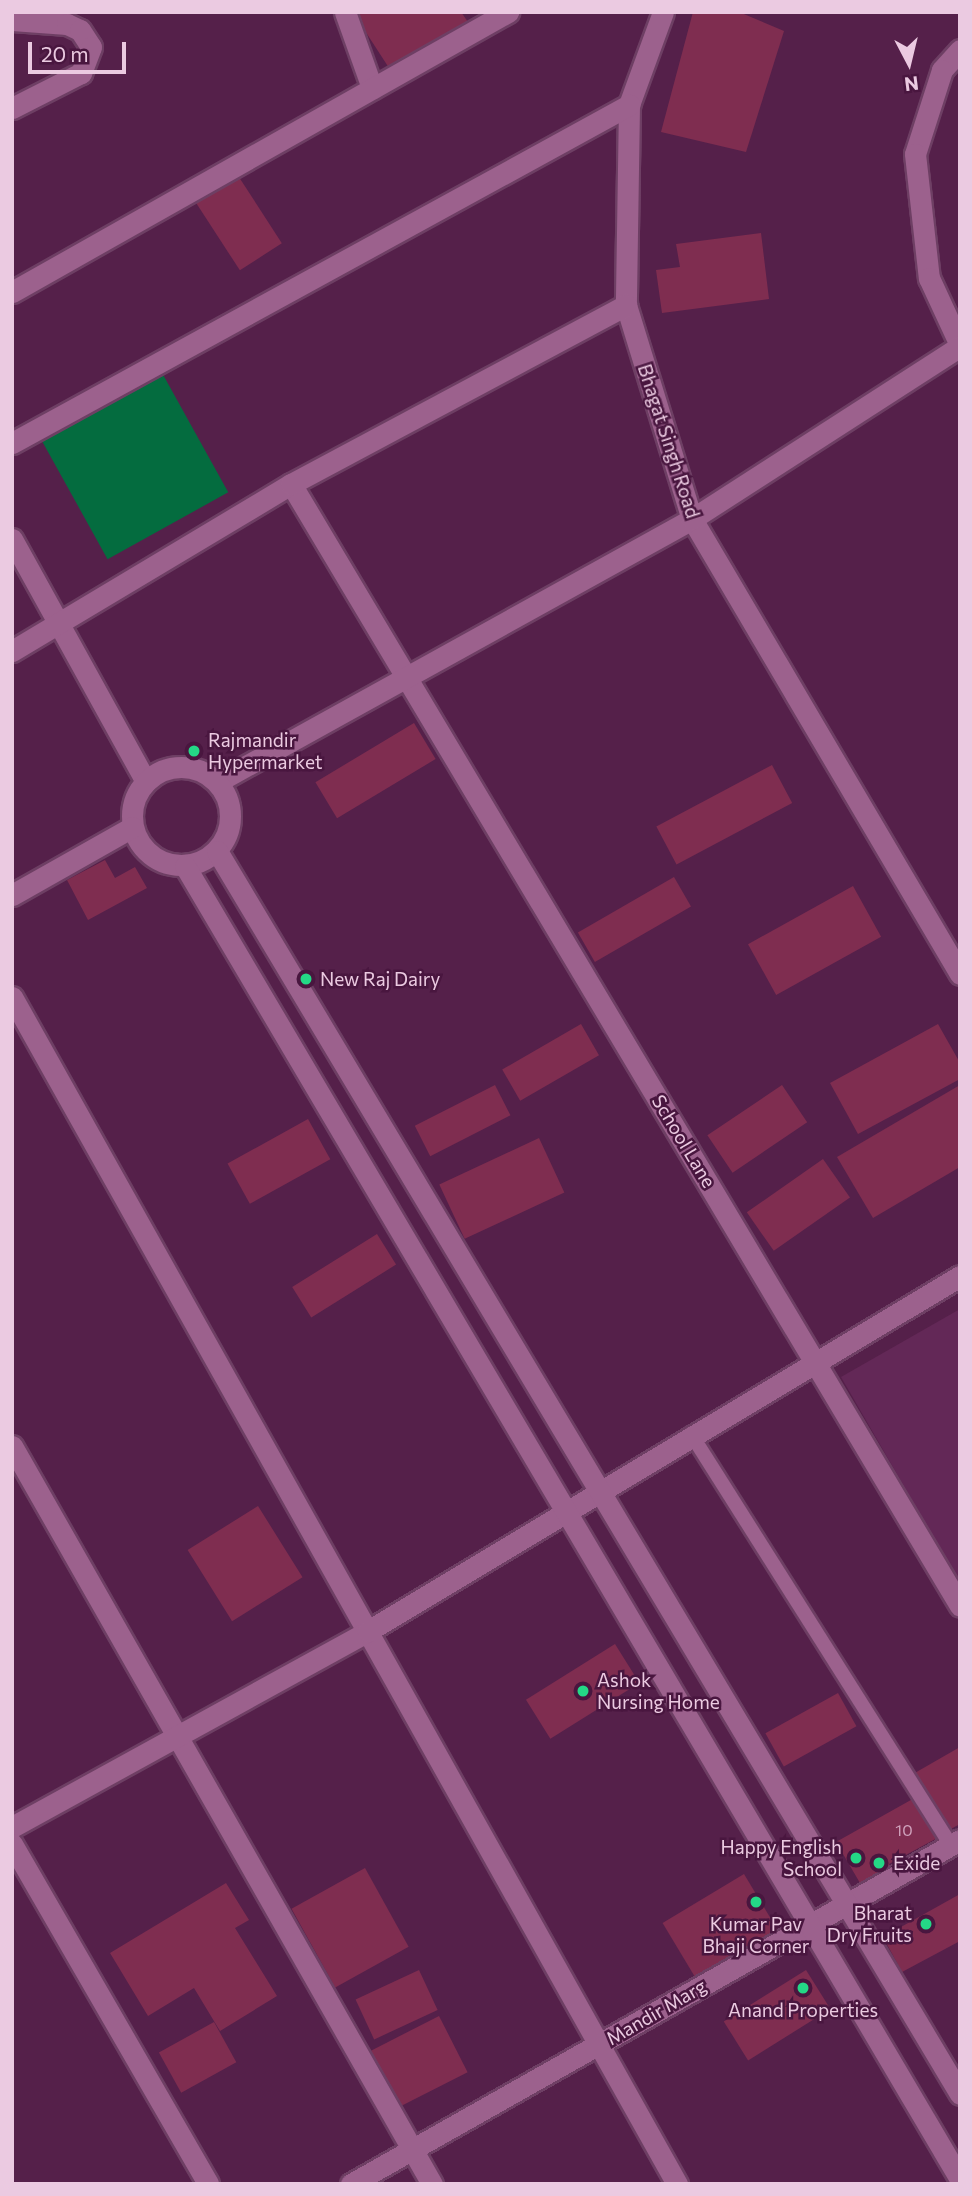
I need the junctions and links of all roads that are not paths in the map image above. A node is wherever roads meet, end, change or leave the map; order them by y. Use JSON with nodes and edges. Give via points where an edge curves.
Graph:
{"nodes":[{"id":1,"x":345,"y":12,"type":"edge"},
{"id":2,"x":508,"y":12,"type":"edge"},
{"id":3,"x":663,"y":12,"type":"edge"},
{"id":4,"x":12,"y":20,"type":"edge"},
{"id":5,"x":960,"y":50,"type":"edge"},
{"id":6,"x":372,"y":88,"type":"junction"},
{"id":7,"x":629,"y":105,"type":"junction"},
{"id":8,"x":12,"y":108,"type":"edge"},
{"id":9,"x":12,"y":292,"type":"edge"},
{"id":10,"x":626,"y":305,"type":"junction"},
{"id":11,"x":960,"y":346,"type":"edge"},
{"id":12,"x":12,"y":443,"type":"edge"},
{"id":13,"x":291,"y":484,"type":"junction"},
{"id":14,"x":692,"y":519,"type":"junction"},
{"id":15,"x":12,"y":539,"type":"edge"},
{"id":16,"x":61,"y":623,"type":"junction"},
{"id":17,"x":12,"y":651,"type":"edge"},
{"id":18,"x":403,"y":678,"type":"junction"},
{"id":19,"x":146,"y":782,"type":"junction"},
{"id":20,"x":217,"y":782,"type":"junction"},
{"id":21,"x":132,"y":827,"type":"junction"},
{"id":22,"x":217,"y":851,"type":"junction"},
{"id":23,"x":186,"y":866,"type":"junction"},
{"id":24,"x":12,"y":895,"type":"edge"},
{"id":25,"x":960,"y":974,"type":"edge"},
{"id":26,"x":12,"y":997,"type":"edge"},
{"id":27,"x":960,"y":1276,"type":"edge"},
{"id":28,"x":813,"y":1359,"type":"junction"},
{"id":29,"x":691,"y":1434,"type":"junction"},
{"id":30,"x":12,"y":1446,"type":"edge"},
{"id":31,"x":596,"y":1493,"type":"junction"},
{"id":32,"x":565,"y":1513,"type":"junction"},
{"id":33,"x":960,"y":1606,"type":"edge"},
{"id":34,"x":368,"y":1631,"type":"junction"},
{"id":35,"x":178,"y":1737,"type":"junction"},
{"id":36,"x":12,"y":1826,"type":"edge"},
{"id":37,"x":955,"y":1842,"type":"edge"},
{"id":38,"x":12,"y":1844,"type":"edge"},
{"id":39,"x":848,"y":1902,"type":"junction"},
{"id":40,"x":811,"y":1922,"type":"junction"},
{"id":41,"x":600,"y":2044,"type":"junction"},
{"id":42,"x":960,"y":2094,"type":"edge"},
{"id":43,"x":414,"y":2151,"type":"junction"},
{"id":44,"x":960,"y":2179,"type":"edge"},
{"id":45,"x":208,"y":2184,"type":"edge"},
{"id":46,"x":351,"y":2184,"type":"edge"},
{"id":47,"x":432,"y":2184,"type":"edge"},
{"id":48,"x":677,"y":2184,"type":"edge"}],
"edges":[{"from":1,"to":6,"type":"street"},
{"from":2,"to":6,"type":"street"},
{"from":3,"to":7,"type":"street","name":"Bhagat Singh Road"},
{"from":4,"to":8,"type":"street","via":[[67,24],[80,30],[91,47],[81,73]]},
{"from":5,"to":11,"type":"street","via":[[942,71],[915,154],[929,278]]},
{"from":6,"to":9,"type":"street"},
{"from":7,"to":10,"type":"street","name":"Bhagat Singh Road"},
{"from":7,"to":12,"type":"street"},
{"from":10,"to":13,"type":"street"},
{"from":10,"to":14,"type":"street","name":"Bhagat Singh Road"},
{"from":11,"to":14,"type":"street"},
{"from":13,"to":16,"type":"street"},
{"from":13,"to":18,"type":"street","name":"School Lane"},
{"from":14,"to":18,"type":"street"},
{"from":14,"to":25,"type":"street","name":"Bhagat Singh Road"},
{"from":15,"to":16,"type":"street"},
{"from":16,"to":17,"type":"street"},
{"from":16,"to":19,"type":"street"},
{"from":18,"to":20,"type":"street"},
{"from":18,"to":28,"type":"street","name":"School Lane"},
{"from":19,"to":20,"type":"street","via":[[173,767],[204,772]]},
{"from":19,"to":21,"type":"street","via":[[136,795]]},
{"from":20,"to":22,"type":"street","via":[[231,808]]},
{"from":21,"to":23,"type":"street","via":[[149,855]]},
{"from":21,"to":24,"type":"street"},
{"from":22,"to":23,"type":"street"},
{"from":22,"to":31,"type":"street"},
{"from":23,"to":32,"type":"street"},
{"from":26,"to":34,"type":"street"},
{"from":27,"to":28,"type":"street"},
{"from":28,"to":29,"type":"street"},
{"from":28,"to":33,"type":"street","name":"School Lane"},
{"from":29,"to":31,"type":"street"},
{"from":29,"to":37,"type":"lane"},
{"from":30,"to":35,"type":"street"},
{"from":31,"to":32,"type":"street"},
{"from":31,"to":39,"type":"street"},
{"from":32,"to":34,"type":"street"},
{"from":32,"to":40,"type":"street"},
{"from":34,"to":35,"type":"street"},
{"from":34,"to":41,"type":"street"},
{"from":35,"to":36,"type":"street"},
{"from":35,"to":43,"type":"street"},
{"from":37,"to":39,"type":"street","name":"Mandir Marg"},
{"from":38,"to":45,"type":"street"},
{"from":39,"to":40,"type":"street","name":"Mandir Marg"},
{"from":39,"to":42,"type":"street"},
{"from":40,"to":41,"type":"street","name":"Mandir Marg"},
{"from":40,"to":44,"type":"street"},
{"from":41,"to":43,"type":"street","name":"Mandir Marg"},
{"from":41,"to":48,"type":"street"},
{"from":43,"to":46,"type":"street","name":"Mandir Marg"},
{"from":43,"to":47,"type":"street"}]}
